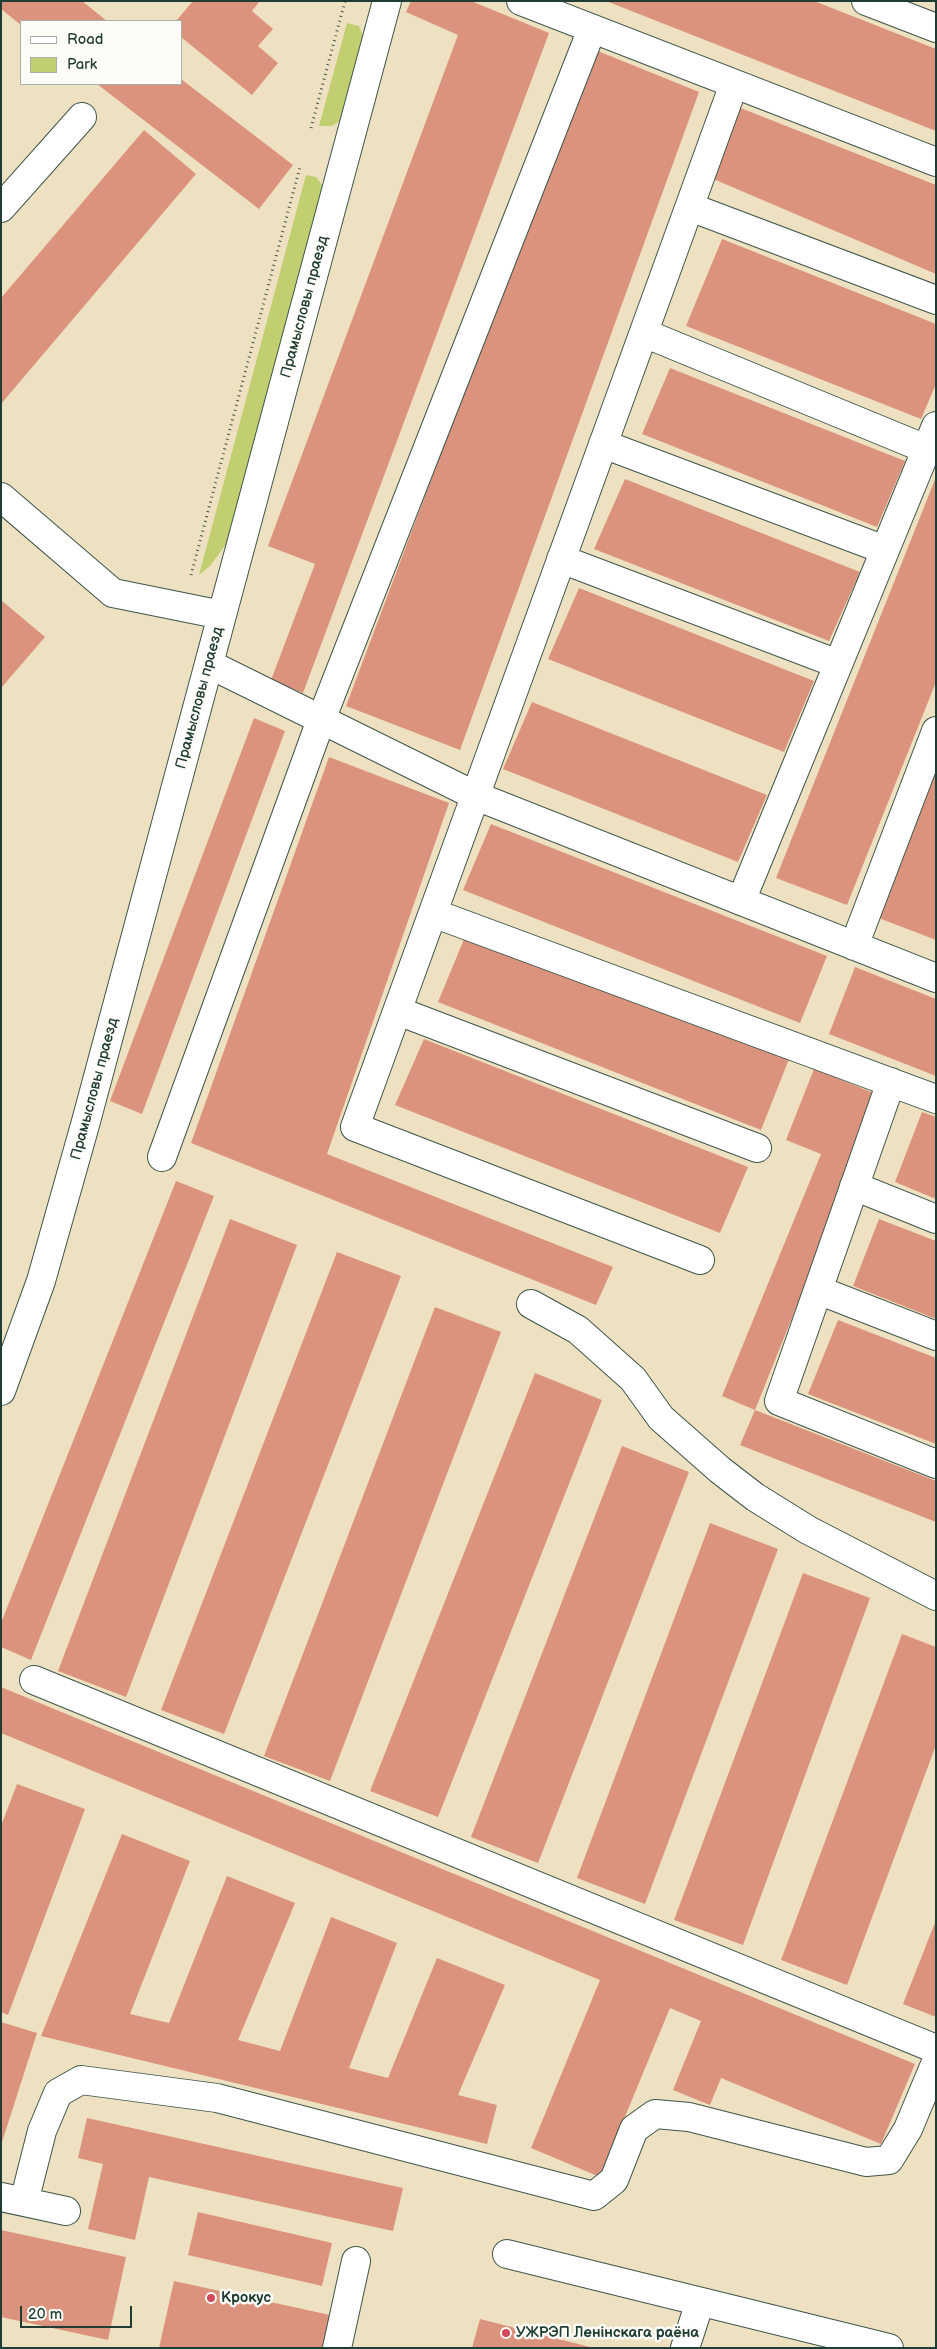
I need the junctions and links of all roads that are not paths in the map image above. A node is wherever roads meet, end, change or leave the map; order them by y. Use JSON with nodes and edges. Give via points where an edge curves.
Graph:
{"nodes":[{"id":1,"x":387,"y":1,"type":"edge"},
{"id":2,"x":521,"y":1,"type":"edge"},
{"id":3,"x":866,"y":1,"type":"edge"},
{"id":4,"x":936,"y":28,"type":"edge"},
{"id":5,"x":592,"y":29,"type":"junction"},
{"id":6,"x":734,"y":84,"type":"junction"},
{"id":7,"x":82,"y":117,"type":"dead end"},
{"id":8,"x":936,"y":162,"type":"edge"},
{"id":9,"x":690,"y":207,"type":"junction"},
{"id":10,"x":1,"y":208,"type":"edge"},
{"id":11,"x":936,"y":300,"type":"edge"},
{"id":12,"x":644,"y":333,"type":"junction"},
{"id":13,"x":931,"y":437,"type":"edge"},
{"id":14,"x":603,"y":444,"type":"junction"},
{"id":15,"x":1,"y":497,"type":"edge"},
{"id":16,"x":885,"y":550,"type":"junction"},
{"id":17,"x":562,"y":559,"type":"junction"},
{"id":18,"x":222,"y":615,"type":"junction"},
{"id":19,"x":209,"y":664,"type":"junction"},
{"id":20,"x":838,"y":664,"type":"junction"},
{"id":21,"x":321,"y":720,"type":"junction"},
{"id":22,"x":936,"y":731,"type":"edge"},
{"id":23,"x":476,"y":796,"type":"junction"},
{"id":24,"x":741,"y":901,"type":"junction"},
{"id":25,"x":433,"y":913,"type":"junction"},
{"id":26,"x":854,"y":946,"type":"junction"},
{"id":27,"x":936,"y":978,"type":"edge"},
{"id":28,"x":398,"y":1011,"type":"junction"},
{"id":29,"x":891,"y":1082,"type":"junction"},
{"id":30,"x":936,"y":1099,"type":"edge"},
{"id":31,"x":757,"y":1148,"type":"dead end"},
{"id":32,"x":162,"y":1157,"type":"dead end"},
{"id":33,"x":854,"y":1186,"type":"junction"},
{"id":34,"x":936,"y":1218,"type":"edge"},
{"id":35,"x":700,"y":1260,"type":"dead end"},
{"id":36,"x":818,"y":1290,"type":"junction"},
{"id":37,"x":531,"y":1304,"type":"dead end"},
{"id":38,"x":936,"y":1336,"type":"edge"},
{"id":39,"x":1,"y":1391,"type":"edge"},
{"id":40,"x":936,"y":1464,"type":"edge"},
{"id":41,"x":936,"y":1596,"type":"edge"},
{"id":42,"x":34,"y":1680,"type":"dead end"},
{"id":43,"x":936,"y":2049,"type":"edge"},
{"id":44,"x":936,"y":2062,"type":"edge"},
{"id":45,"x":13,"y":2199,"type":"edge"},
{"id":46,"x":66,"y":2210,"type":"dead end"},
{"id":47,"x":507,"y":2254,"type":"dead end"},
{"id":48,"x":356,"y":2261,"type":"dead end"},
{"id":49,"x":700,"y":2302,"type":"junction"},
{"id":50,"x":337,"y":2348,"type":"edge"},
{"id":51,"x":685,"y":2348,"type":"edge"},
{"id":52,"x":889,"y":2348,"type":"edge"}],
"edges":[{"from":1,"to":18,"type":"street","name":"Прамысловы праезд"},
{"from":2,"to":5,"type":"street"},
{"from":3,"to":4,"type":"street"},
{"from":5,"to":6,"type":"street"},
{"from":5,"to":21,"type":"street"},
{"from":6,"to":8,"type":"street"},
{"from":6,"to":9,"type":"street"},
{"from":7,"to":10,"type":"street"},
{"from":9,"to":11,"type":"street"},
{"from":9,"to":12,"type":"street"},
{"from":12,"to":13,"type":"street"},
{"from":12,"to":14,"type":"street"},
{"from":13,"to":16,"type":"street"},
{"from":14,"to":16,"type":"street"},
{"from":14,"to":17,"type":"street"},
{"from":15,"to":18,"type":"street","via":[[113,594]]},
{"from":16,"to":20,"type":"street"},
{"from":17,"to":20,"type":"street"},
{"from":17,"to":23,"type":"street"},
{"from":18,"to":19,"type":"street","name":"Прамысловы праезд"},
{"from":19,"to":21,"type":"street"},
{"from":19,"to":39,"type":"street","name":"Прамысловы праезд","via":[[41,1281]]},
{"from":20,"to":24,"type":"street"},
{"from":21,"to":23,"type":"street"},
{"from":21,"to":32,"type":"street"},
{"from":22,"to":26,"type":"street"},
{"from":23,"to":24,"type":"street"},
{"from":23,"to":25,"type":"street"},
{"from":24,"to":26,"type":"street"},
{"from":25,"to":28,"type":"street"},
{"from":25,"to":29,"type":"street"},
{"from":26,"to":27,"type":"street"},
{"from":28,"to":31,"type":"street"},
{"from":28,"to":35,"type":"street","via":[[355,1127]]},
{"from":29,"to":30,"type":"street"},
{"from":29,"to":33,"type":"street"},
{"from":33,"to":34,"type":"street"},
{"from":33,"to":36,"type":"street"},
{"from":36,"to":38,"type":"street"},
{"from":36,"to":40,"type":"street","via":[[779,1401]]},
{"from":37,"to":41,"type":"street","via":[[578,1330],[633,1378],[661,1418],[755,1497],[808,1530]]},
{"from":42,"to":43,"type":"street"},
{"from":44,"to":45,"type":"street","via":[[908,2129],[889,2160],[866,2162],[689,2117],[655,2114],[634,2129],[614,2180],[594,2196],[217,2098],[81,2080],[58,2093]]},
{"from":45,"to":46,"type":"street"},
{"from":47,"to":49,"type":"street"},
{"from":48,"to":50,"type":"street"},
{"from":49,"to":51,"type":"street"},
{"from":49,"to":52,"type":"street"}]}
